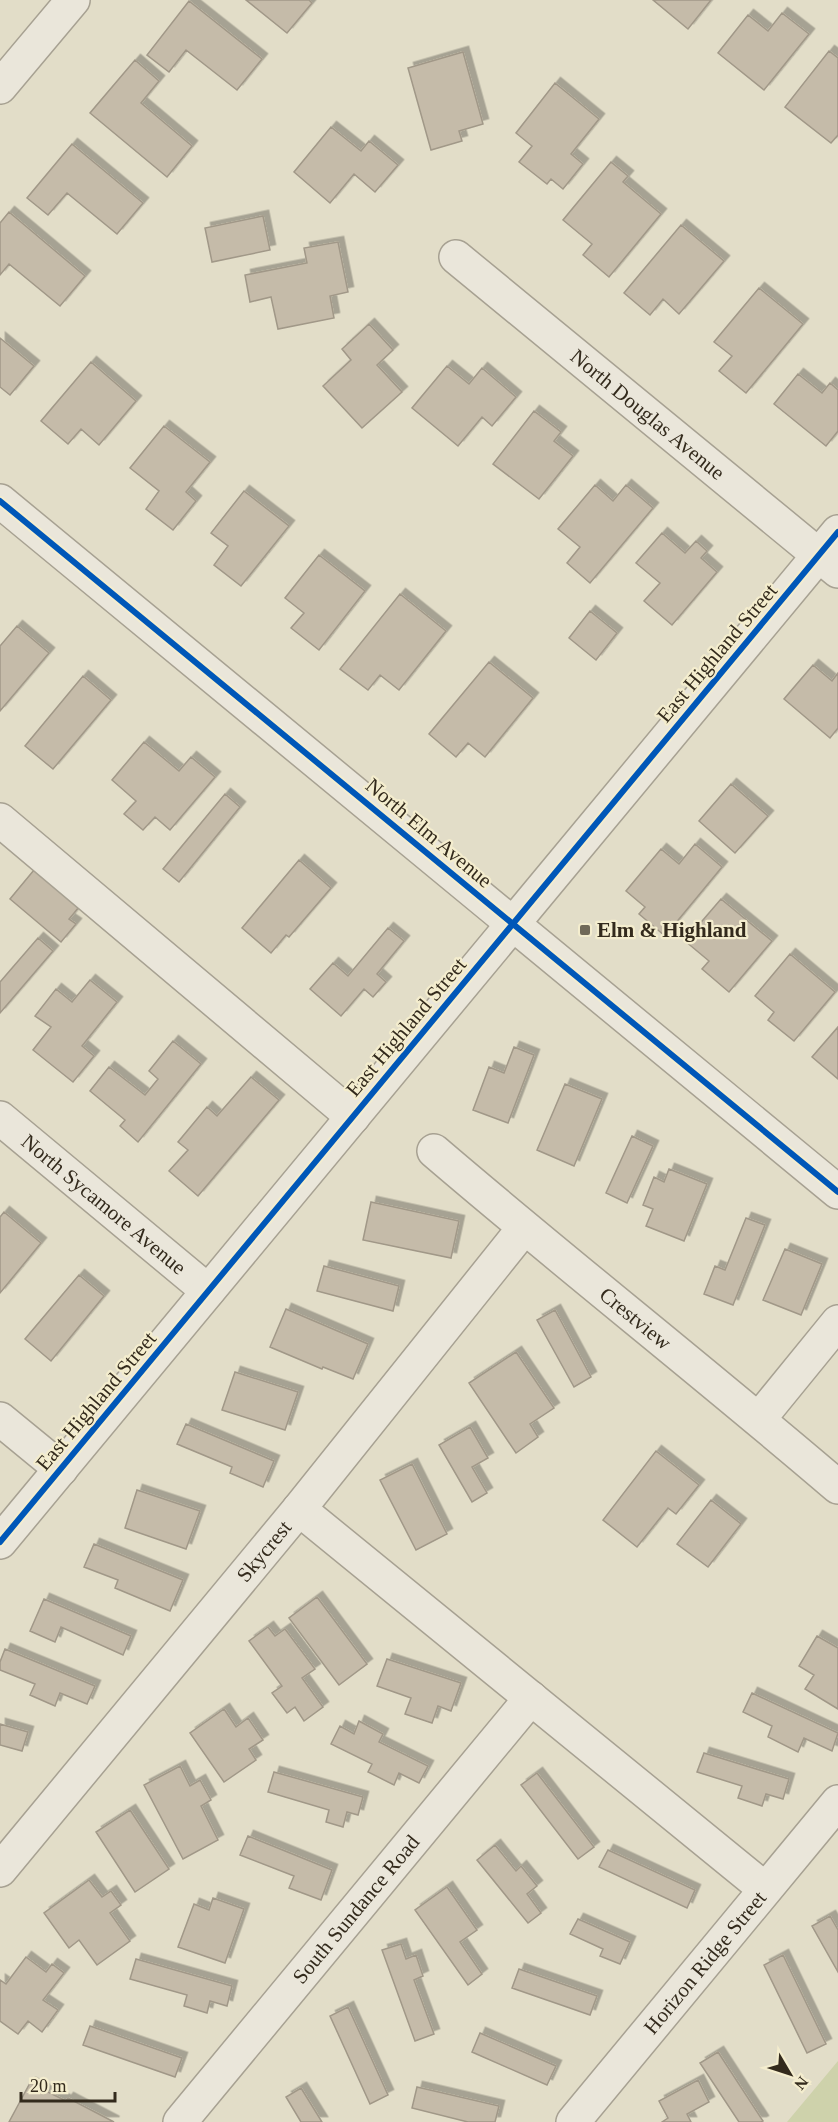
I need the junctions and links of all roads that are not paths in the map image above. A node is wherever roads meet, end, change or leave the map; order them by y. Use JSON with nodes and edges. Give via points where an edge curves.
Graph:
{"nodes":[{"id":1,"x":73,"y":0,"type":"edge"},
{"id":2,"x":0,"y":87,"type":"edge"},
{"id":3,"x":456,"y":257,"type":"dead end"},
{"id":4,"x":0,"y":501,"type":"edge"},
{"id":5,"x":832,"y":552,"type":"edge"},
{"id":6,"x":0,"y":820,"type":"edge"},
{"id":7,"x":513,"y":924,"type":"junction"},
{"id":8,"x":353,"y":1117,"type":"junction"},
{"id":9,"x":0,"y":1118,"type":"edge"},
{"id":10,"x":434,"y":1151,"type":"dead end"},
{"id":11,"x":838,"y":1192,"type":"edge"},
{"id":12,"x":524,"y":1228,"type":"junction"},
{"id":13,"x":208,"y":1291,"type":"junction"},
{"id":14,"x":838,"y":1322,"type":"edge"},
{"id":15,"x":0,"y":1419,"type":"edge"},
{"id":16,"x":759,"y":1419,"type":"junction"},
{"id":17,"x":61,"y":1469,"type":"junction"},
{"id":18,"x":838,"y":1487,"type":"edge"},
{"id":19,"x":300,"y":1509,"type":"junction"},
{"id":20,"x":0,"y":1542,"type":"edge"},
{"id":21,"x":531,"y":1698,"type":"junction"},
{"id":22,"x":838,"y":1802,"type":"edge"},
{"id":23,"x":0,"y":1870,"type":"edge"},
{"id":24,"x":765,"y":1889,"type":"junction"},
{"id":25,"x":180,"y":2122,"type":"edge"},
{"id":26,"x":573,"y":2122,"type":"edge"}],
"edges":[{"from":1,"to":2,"type":"street"},
{"from":3,"to":5,"type":"street","name":"North Douglas Avenue"},
{"from":4,"to":7,"type":"street","name":"North Elm Avenue"},
{"from":5,"to":7,"type":"street","name":"East Highland Street"},
{"from":6,"to":8,"type":"street"},
{"from":7,"to":8,"type":"street","name":"East Highland Street"},
{"from":7,"to":11,"type":"street","name":"North Elm Avenue"},
{"from":8,"to":13,"type":"street","name":"East Highland Street"},
{"from":9,"to":13,"type":"street","name":"North Sycamore Avenue"},
{"from":10,"to":12,"type":"street","name":"Crestview"},
{"from":12,"to":16,"type":"street","name":"Crestview"},
{"from":12,"to":19,"type":"street","name":"Skycrest"},
{"from":13,"to":17,"type":"street","name":"East Highland Street"},
{"from":14,"to":16,"type":"street"},
{"from":15,"to":17,"type":"street"},
{"from":16,"to":18,"type":"street","name":"Crestview"},
{"from":17,"to":20,"type":"street","name":"East Highland Street"},
{"from":19,"to":21,"type":"street"},
{"from":19,"to":23,"type":"street","name":"Skycrest"},
{"from":21,"to":24,"type":"street"},
{"from":21,"to":25,"type":"street","name":"South Sundance Road"},
{"from":22,"to":24,"type":"street","name":"Horizon Ridge Street"},
{"from":24,"to":26,"type":"street","name":"Horizon Ridge Street"}]}
